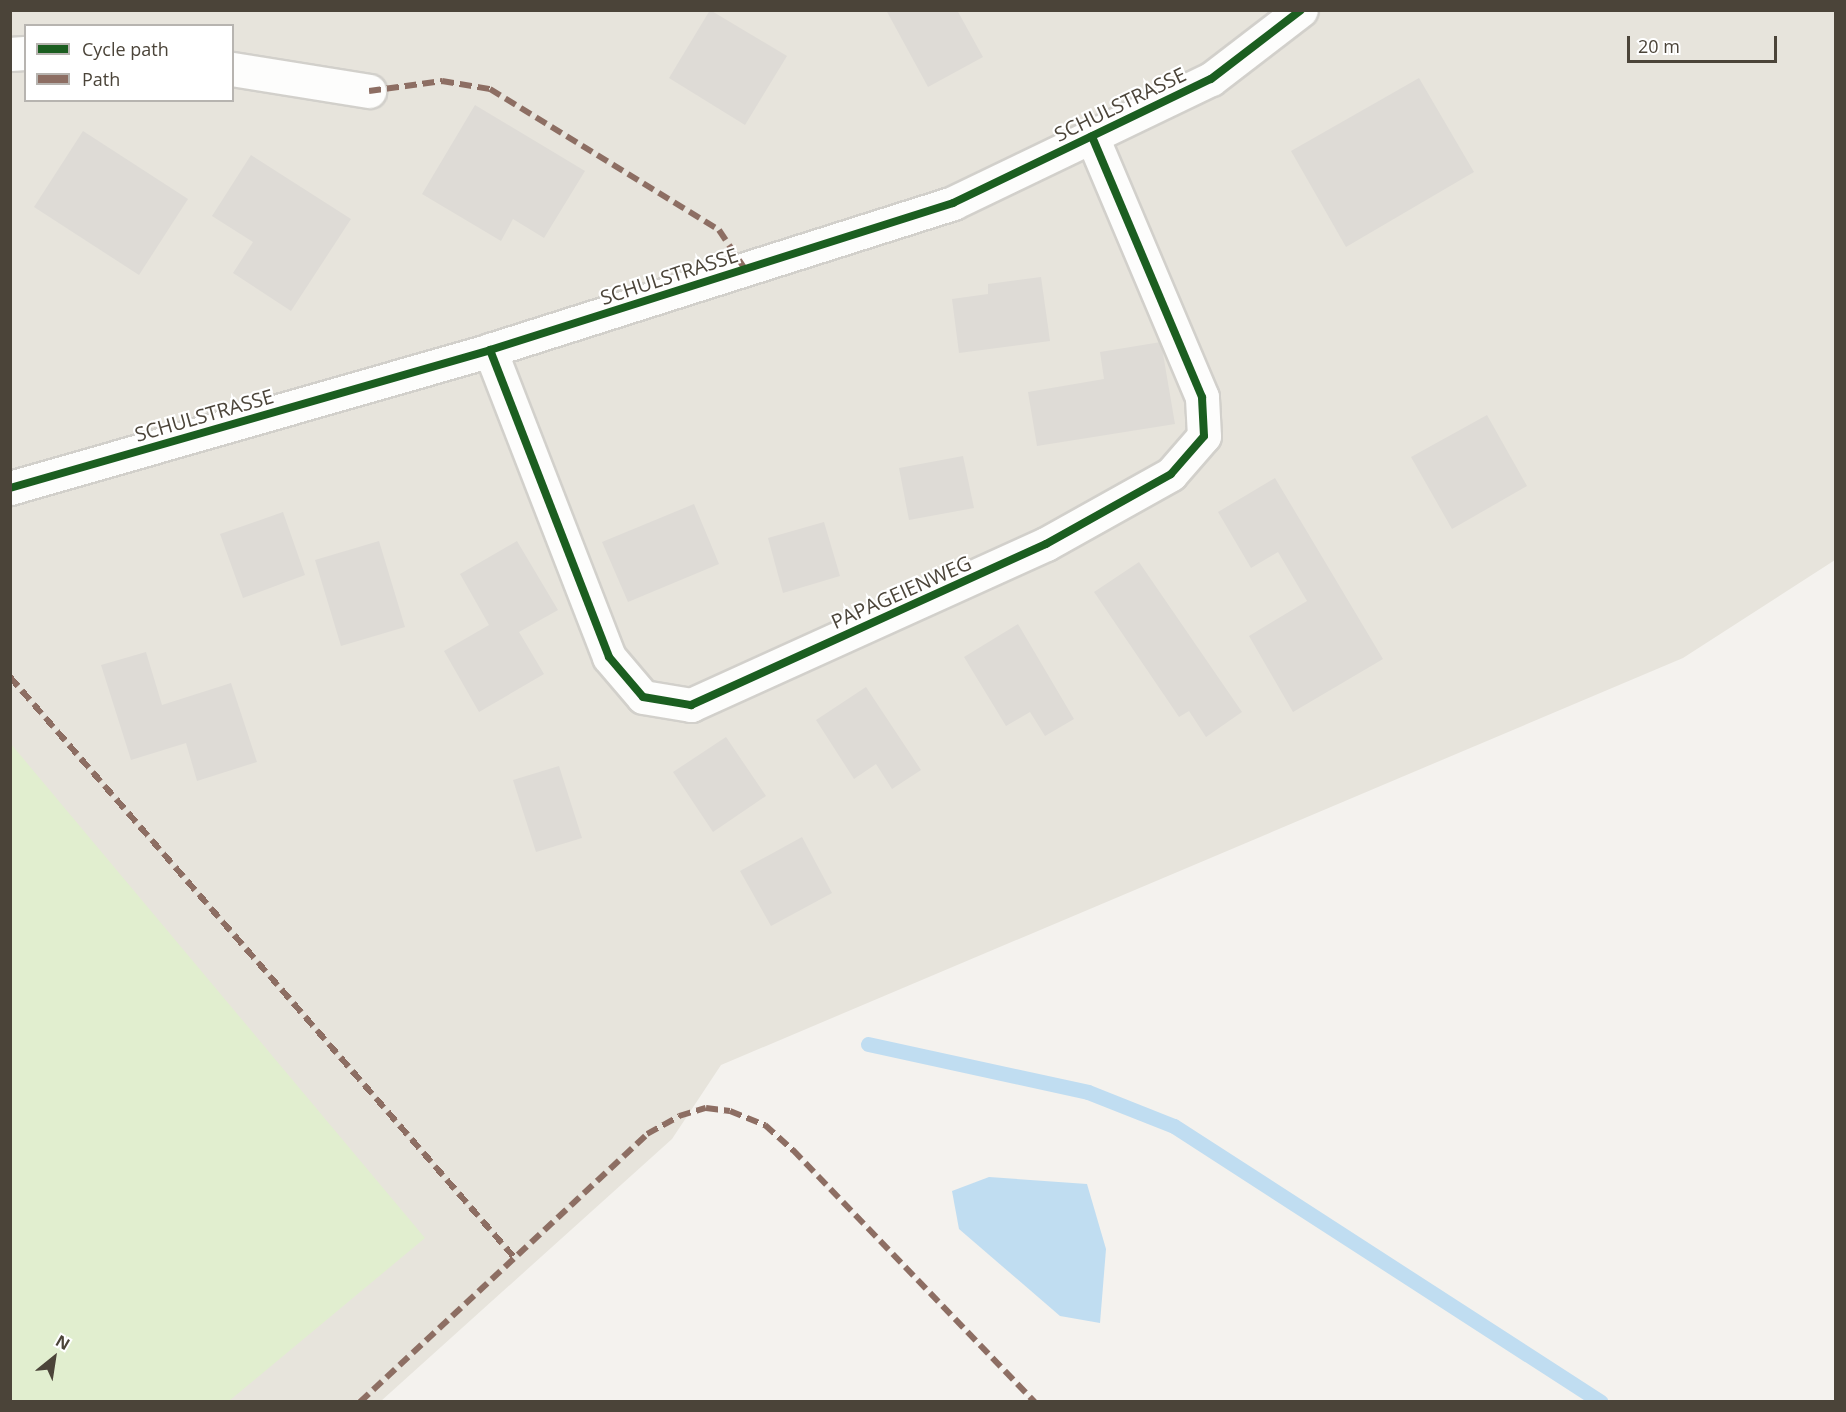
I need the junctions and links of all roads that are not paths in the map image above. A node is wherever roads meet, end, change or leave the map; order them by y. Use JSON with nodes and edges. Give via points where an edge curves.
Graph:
{"nodes":[{"id":1,"x":1301,"y":10,"type":"edge"},
{"id":2,"x":234,"y":69,"type":"edge"},
{"id":3,"x":369,"y":91,"type":"dead end"},
{"id":4,"x":1092,"y":136,"type":"junction"},
{"id":5,"x":490,"y":350,"type":"junction"},
{"id":6,"x":10,"y":488,"type":"edge"}],
"edges":[{"from":1,"to":4,"type":"street","name":"SCHULSTRASSE","via":[[1210,79]]},
{"from":2,"to":3,"type":"street"},
{"from":4,"to":5,"type":"street","name":"SCHULSTRASSE","via":[[953,203]]},
{"from":4,"to":5,"type":"street","name":"PAPAGEIENWEG","via":[[1202,397],[1204,436],[1171,474],[1046,544],[691,705],[643,697],[609,657]]},
{"from":5,"to":6,"type":"street","name":"SCHULSTRASSE"}]}
